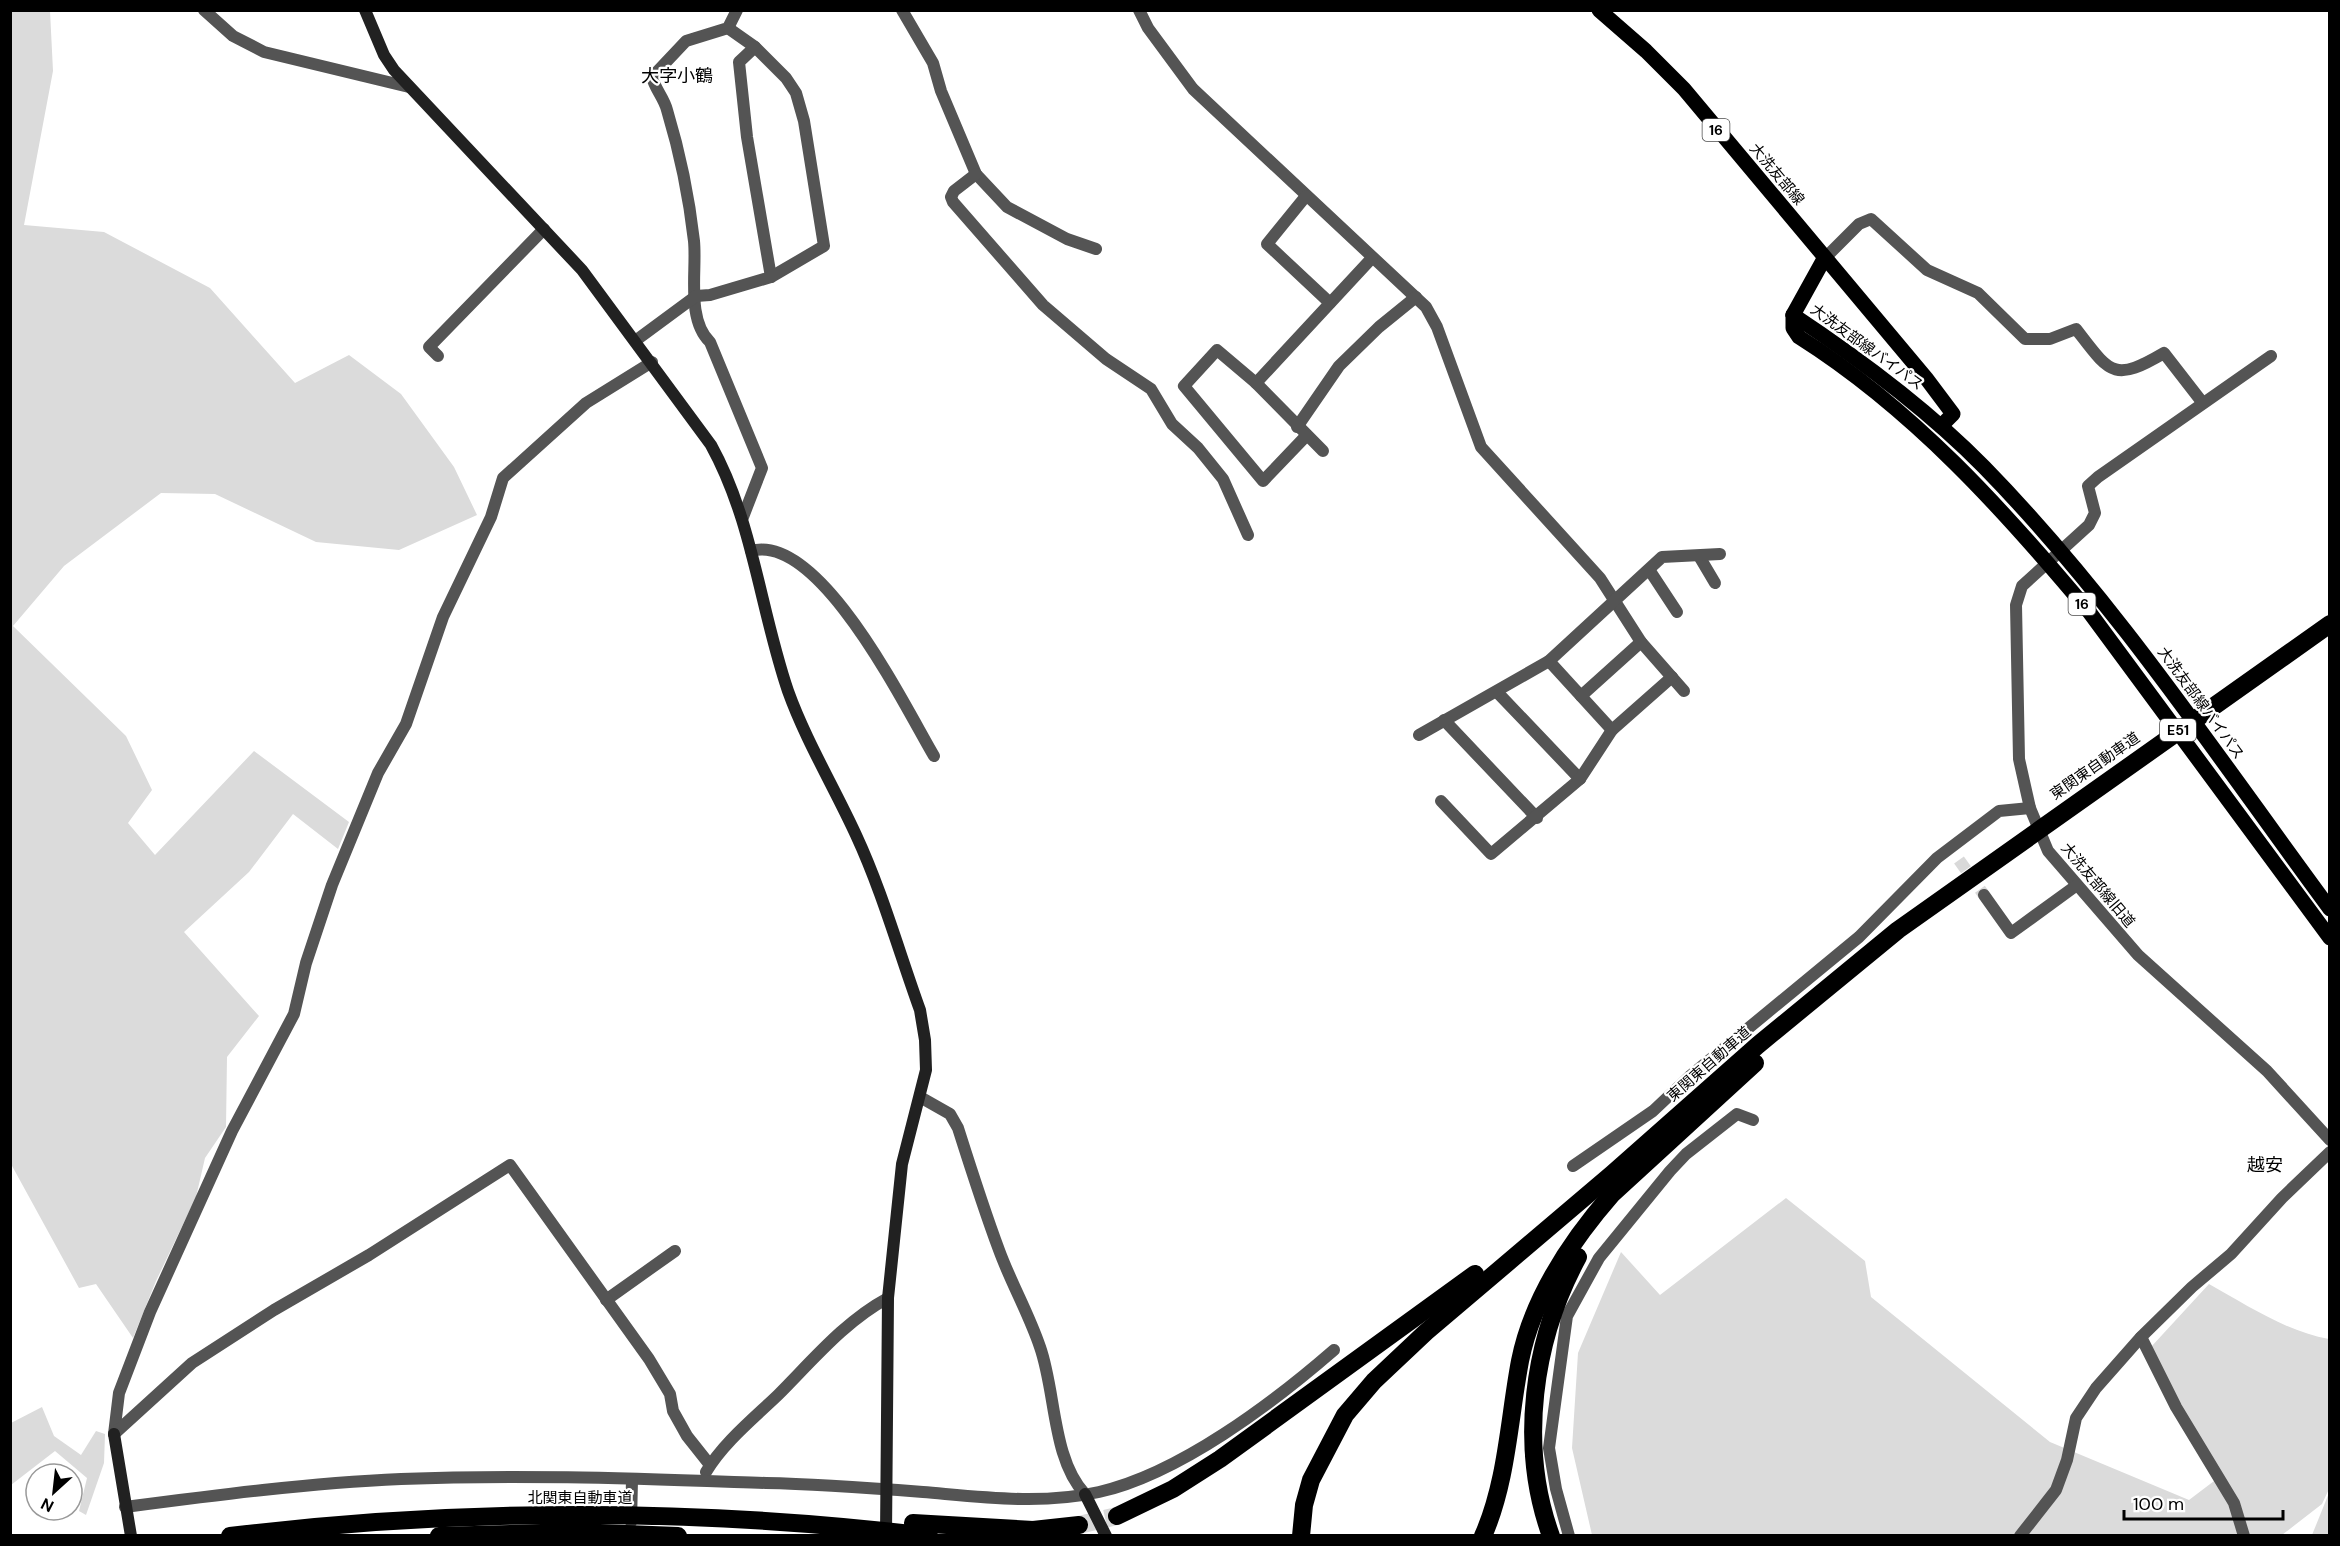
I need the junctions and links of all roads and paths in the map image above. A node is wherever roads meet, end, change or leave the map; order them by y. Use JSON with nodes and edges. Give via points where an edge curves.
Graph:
{"nodes":[{"id":1,"x":204,"y":10,"type":"edge"},
{"id":2,"x":365,"y":10,"type":"edge"},
{"id":3,"x":737,"y":10,"type":"edge"},
{"id":4,"x":902,"y":10,"type":"edge"},
{"id":5,"x":1139,"y":10,"type":"edge"},
{"id":6,"x":1599,"y":10,"type":"edge"},
{"id":7,"x":728,"y":28,"type":"junction"},
{"id":8,"x":755,"y":47,"type":"junction"},
{"id":9,"x":409,"y":87,"type":"junction"},
{"id":10,"x":976,"y":174,"type":"junction"},
{"id":11,"x":1306,"y":196,"type":"junction"},
{"id":12,"x":544,"y":229,"type":"junction"},
{"id":13,"x":1096,"y":249,"type":"dead end"},
{"id":14,"x":1372,"y":258,"type":"junction"},
{"id":15,"x":1824,"y":259,"type":"junction"},
{"id":16,"x":771,"y":277,"type":"junction"},
{"id":17,"x":696,"y":296,"type":"junction"},
{"id":18,"x":1416,"y":297,"type":"junction"},
{"id":19,"x":1330,"y":303,"type":"junction"},
{"id":20,"x":1793,"y":315,"type":"junction"},
{"id":21,"x":635,"y":341,"type":"junction"},
{"id":22,"x":438,"y":356,"type":"dead end"},
{"id":23,"x":2271,"y":356,"type":"dead end"},
{"id":24,"x":652,"y":362,"type":"junction"},
{"id":25,"x":1256,"y":383,"type":"junction"},
{"id":26,"x":2202,"y":402,"type":"junction"},
{"id":27,"x":1941,"y":426,"type":"junction"},
{"id":28,"x":1302,"y":431,"type":"junction"},
{"id":29,"x":1323,"y":451,"type":"dead end"},
{"id":30,"x":743,"y":517,"type":"junction"},
{"id":31,"x":1248,"y":535,"type":"dead end"},
{"id":32,"x":751,"y":551,"type":"junction"},
{"id":33,"x":2062,"y":552,"type":"junction"},
{"id":34,"x":1720,"y":554,"type":"dead end"},
{"id":35,"x":1698,"y":556,"type":"junction"},
{"id":36,"x":2048,"y":562,"type":"junction"},
{"id":37,"x":1650,"y":571,"type":"junction"},
{"id":38,"x":1715,"y":584,"type":"dead end"},
{"id":39,"x":1615,"y":603,"type":"junction"},
{"id":40,"x":1677,"y":612,"type":"dead end"},
{"id":41,"x":2330,"y":624,"type":"edge"},
{"id":42,"x":1641,"y":642,"type":"junction"},
{"id":43,"x":1549,"y":661,"type":"junction"},
{"id":44,"x":1672,"y":677,"type":"junction"},
{"id":45,"x":1684,"y":691,"type":"dead end"},
{"id":46,"x":1497,"y":692,"type":"junction"},
{"id":47,"x":1581,"y":696,"type":"junction"},
{"id":48,"x":1444,"y":720,"type":"junction"},
{"id":49,"x":1612,"y":730,"type":"junction"},
{"id":50,"x":1419,"y":735,"type":"dead end"},
{"id":51,"x":934,"y":756,"type":"dead end"},
{"id":52,"x":1580,"y":779,"type":"junction"},
{"id":53,"x":1441,"y":801,"type":"dead end"},
{"id":54,"x":2030,"y":808,"type":"junction"},
{"id":55,"x":1537,"y":818,"type":"junction"},
{"id":56,"x":1950,"y":848,"type":"junction"},
{"id":57,"x":1959,"y":860,"type":"tunnel mouth"},
{"id":58,"x":2077,"y":885,"type":"junction"},
{"id":59,"x":1984,"y":895,"type":"tunnel mouth"},
{"id":60,"x":2330,"y":909,"type":"edge"},
{"id":61,"x":2330,"y":938,"type":"edge"},
{"id":62,"x":920,"y":1097,"type":"junction"},
{"id":63,"x":1753,"y":1120,"type":"dead end"},
{"id":64,"x":1674,"y":1128,"type":"junction"},
{"id":65,"x":2330,"y":1140,"type":"edge"},
{"id":66,"x":2330,"y":1152,"type":"edge"},
{"id":67,"x":1573,"y":1166,"type":"dead end"},
{"id":68,"x":675,"y":1251,"type":"dead end"},
{"id":69,"x":888,"y":1298,"type":"junction"},
{"id":70,"x":606,"y":1300,"type":"junction"},
{"id":71,"x":2141,"y":1337,"type":"junction"},
{"id":72,"x":1334,"y":1350,"type":"dead end"},
{"id":73,"x":114,"y":1434,"type":"junction"},
{"id":74,"x":710,"y":1465,"type":"junction"},
{"id":75,"x":700,"y":1480,"type":"junction"},
{"id":76,"x":632,"y":1484,"type":"junction"},
{"id":77,"x":886,"y":1493,"type":"junction"},
{"id":78,"x":1085,"y":1494,"type":"junction"},
{"id":79,"x":125,"y":1507,"type":"junction"},
{"id":80,"x":1117,"y":1516,"type":"tunnel mouth"},
{"id":81,"x":704,"y":1518,"type":"junction"},
{"id":82,"x":1079,"y":1526,"type":"tunnel mouth"},
{"id":83,"x":658,"y":1535,"type":"edge"},
{"id":84,"x":131,"y":1536,"type":"edge"},
{"id":85,"x":230,"y":1536,"type":"edge"},
{"id":86,"x":439,"y":1536,"type":"edge"},
{"id":87,"x":631,"y":1536,"type":"edge"},
{"id":88,"x":678,"y":1536,"type":"edge"},
{"id":89,"x":886,"y":1536,"type":"edge"},
{"id":90,"x":929,"y":1536,"type":"edge"},
{"id":91,"x":1106,"y":1536,"type":"edge"},
{"id":92,"x":1301,"y":1536,"type":"edge"},
{"id":93,"x":1483,"y":1536,"type":"edge"},
{"id":94,"x":1551,"y":1536,"type":"edge"},
{"id":95,"x":1569,"y":1536,"type":"edge"},
{"id":96,"x":2020,"y":1536,"type":"edge"},
{"id":97,"x":2244,"y":1536,"type":"edge"}],
"edges":[{"from":1,"to":9,"type":"street","via":[[232,36],[264,52]]},
{"from":2,"to":9,"type":"street","via":[[384,55]]},
{"from":3,"to":7,"type":"street"},
{"from":4,"to":10,"type":"street","via":[[933,63]]},
{"from":5,"to":11,"type":"street","via":[[1193,89]]},
{"from":6,"to":15,"type":"main road","name":"大洗友部線","number":"16","via":[[1684,89]]},
{"from":7,"to":8,"type":"street"},
{"from":7,"to":17,"type":"street","via":[[686,41],[652,77],[666,106],[687,191]]},
{"from":8,"to":16,"type":"street","via":[[739,62],[747,137]]},
{"from":8,"to":16,"type":"street","via":[[796,93],[824,246]]},
{"from":9,"to":12,"type":"street"},
{"from":10,"to":13,"type":"street","via":[[1007,207],[1067,239]]},
{"from":10,"to":31,"type":"street","via":[[954,191],[953,202],[1043,304],[1106,359],[1151,389],[1172,424],[1223,479]]},
{"from":11,"to":14,"type":"street"},
{"from":11,"to":19,"type":"street","via":[[1267,244]]},
{"from":12,"to":21,"type":"street","via":[[582,270]]},
{"from":12,"to":22,"type":"street","via":[[429,347]]},
{"from":14,"to":18,"type":"street"},
{"from":14,"to":19,"type":"street"},
{"from":15,"to":20,"type":"main road"},
{"from":15,"to":26,"type":"street","via":[[1859,224],[1871,219],[1927,270],[1978,293],[2025,339],[2050,339],[2076,329],[2110,369],[2123,372],[2138,369],[2164,353]]},
{"from":15,"to":27,"type":"main road","name":"大洗友部線","number":"16","via":[[1953,414]]},
{"from":16,"to":17,"type":"street"},
{"from":17,"to":21,"type":"street"},
{"from":17,"to":30,"type":"street","via":[[701,333],[710,342],[762,468]]},
{"from":18,"to":28,"type":"street","via":[[1339,366]]},
{"from":18,"to":39,"type":"street","via":[[1437,327],[1481,447],[1600,578]]},
{"from":19,"to":25,"type":"street"},
{"from":20,"to":27,"type":"main road","name":"大洗友部線バイパス","number":"16"},
{"from":20,"to":36,"type":"main road","name":"大洗友部線バイパス","number":"16","via":[[1793,328],[1799,337],[1916,426],[1973,480]]},
{"from":21,"to":24,"type":"street"},
{"from":23,"to":26,"type":"street"},
{"from":24,"to":30,"type":"street","via":[[711,445],[727,473]]},
{"from":24,"to":73,"type":"street","via":[[586,403],[499,485],[491,517],[443,617],[410,715],[378,773],[344,855],[306,963],[301,993],[288,1029],[232,1131],[150,1312],[119,1394]]},
{"from":25,"to":28,"type":"street"},
{"from":25,"to":28,"type":"street","via":[[1217,350],[1184,386],[1263,481]]},
{"from":26,"to":33,"type":"street","name":"大洗友部線旧道","via":[[2088,486],[2095,513],[2090,525]]},
{"from":27,"to":33,"type":"main road","name":"大洗友部線バイパス","number":"16"},
{"from":28,"to":29,"type":"street"},
{"from":30,"to":32,"type":"street"},
{"from":32,"to":51,"type":"street","via":[[762,548],[779,554],[825,584],[871,649]]},
{"from":32,"to":62,"type":"street","via":[[779,666],[792,702],[857,837],[920,1010],[926,1057]]},
{"from":33,"to":36,"type":"street","name":"大洗友部線旧道"},
{"from":33,"to":60,"type":"main road","name":"大洗友部線バイパス","number":"16","via":[[2106,604]]},
{"from":34,"to":35,"type":"street"},
{"from":35,"to":37,"type":"street","via":[[1662,557]]},
{"from":35,"to":38,"type":"street"},
{"from":36,"to":54,"type":"street","name":"大洗友部線旧道","via":[[2022,586],[2016,605],[2019,759]]},
{"from":36,"to":61,"type":"main road","name":"大洗友部線バイパス","number":"16"},
{"from":37,"to":39,"type":"street"},
{"from":37,"to":40,"type":"street"},
{"from":39,"to":42,"type":"street"},
{"from":39,"to":43,"type":"street"},
{"from":41,"to":64,"type":"highway","name":"東関東自動車道","number":"E51","via":[[1944,900]]},
{"from":42,"to":44,"type":"street"},
{"from":42,"to":47,"type":"street"},
{"from":43,"to":46,"type":"street"},
{"from":43,"to":47,"type":"street"},
{"from":44,"to":45,"type":"street"},
{"from":44,"to":49,"type":"street"},
{"from":46,"to":48,"type":"street"},
{"from":46,"to":52,"type":"street"},
{"from":47,"to":49,"type":"street"},
{"from":48,"to":50,"type":"street"},
{"from":48,"to":55,"type":"street"},
{"from":49,"to":52,"type":"street"},
{"from":52,"to":55,"type":"street"},
{"from":53,"to":55,"type":"street","via":[[1491,854]]},
{"from":54,"to":56,"type":"street","via":[[1999,811]]},
{"from":54,"to":58,"type":"street","name":"大洗友部線旧道","via":[[2048,850]]},
{"from":56,"to":57,"type":"street"},
{"from":56,"to":67,"type":"street","via":[[1859,937],[1689,1077],[1667,1100]]},
{"from":58,"to":59,"type":"street","via":[[2012,933]]},
{"from":58,"to":65,"type":"street","name":"大洗友部線旧道","via":[[2138,956],[2266,1071]]},
{"from":62,"to":69,"type":"street","via":[[902,1164]]},
{"from":62,"to":78,"type":"street","via":[[950,1114],[958,1128],[1000,1252],[1040,1345],[1060,1439],[1078,1487]]},
{"from":63,"to":95,"type":"street","via":[[1737,1114],[1686,1154],[1599,1258],[1567,1316],[1549,1448]]},
{"from":64,"to":80,"type":"highway","via":[[1297,1405],[1173,1489]]},
{"from":64,"to":92,"type":"highway","via":[[1612,1174],[1426,1332],[1357,1400],[1330,1440],[1316,1470],[1304,1505]]},
{"from":64,"to":93,"type":"highway","via":[[1591,1219],[1537,1309],[1521,1359],[1501,1475]]},
{"from":64,"to":94,"type":"highway","via":[[1597,1226],[1551,1317],[1538,1371],[1534,1426],[1539,1486]]},
{"from":66,"to":71,"type":"street","via":[[2231,1254]]},
{"from":68,"to":70,"type":"street"},
{"from":69,"to":74,"type":"street","via":[[870,1307],[848,1327]]},
{"from":69,"to":77,"type":"street"},
{"from":70,"to":73,"type":"street","via":[[510,1165],[192,1364]]},
{"from":70,"to":74,"type":"street","via":[[650,1359],[687,1436]]},
{"from":71,"to":96,"type":"street","via":[[2085,1401],[2076,1418],[2056,1490]]},
{"from":71,"to":97,"type":"street","via":[[2176,1407],[2234,1503]]},
{"from":72,"to":78,"type":"street","via":[[1272,1402],[1217,1438],[1148,1475]]},
{"from":73,"to":79,"type":"street"},
{"from":74,"to":75,"type":"street"},
{"from":75,"to":76,"type":"street"},
{"from":75,"to":77,"type":"street"},
{"from":76,"to":79,"type":"street","via":[[546,1477],[400,1479]]},
{"from":76,"to":87,"type":"street"},
{"from":77,"to":78,"type":"street","via":[[1023,1500]]},
{"from":77,"to":89,"type":"street"},
{"from":78,"to":91,"type":"street"},
{"from":79,"to":84,"type":"street"},
{"from":81,"to":82,"type":"highway","via":[[845,1518],[1033,1530]]},
{"from":81,"to":85,"type":"highway","name":"北関東自動車道","via":[[574,1514],[451,1517]]},
{"from":81,"to":90,"type":"highway","name":"北関東自動車道"},
{"from":83,"to":86,"type":"highway","via":[[574,1532]]},
{"from":83,"to":88,"type":"highway"}]}
